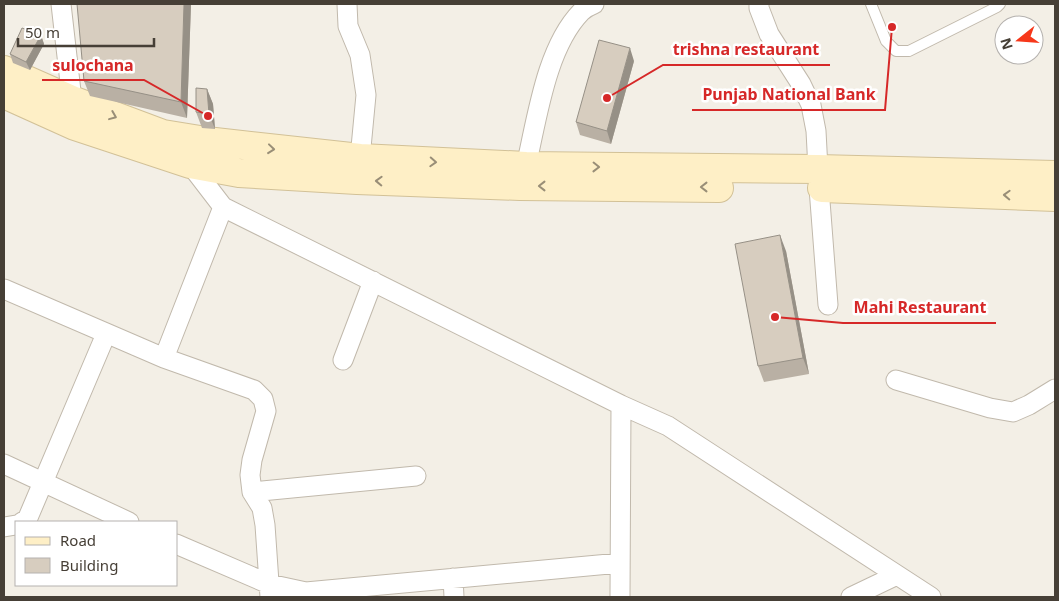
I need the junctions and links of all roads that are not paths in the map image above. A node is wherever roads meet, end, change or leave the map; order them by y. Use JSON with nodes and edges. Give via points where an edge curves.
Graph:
{"nodes":[{"id":1,"x":61,"y":4,"type":"edge"},
{"id":2,"x":347,"y":4,"type":"edge"},
{"id":3,"x":594,"y":4,"type":"edge"},
{"id":4,"x":759,"y":4,"type":"edge"},
{"id":5,"x":871,"y":4,"type":"edge"},
{"id":6,"x":1000,"y":4,"type":"edge"},
{"id":7,"x":4,"y":70,"type":"edge"},
{"id":8,"x":4,"y":94,"type":"edge"},
{"id":9,"x":72,"y":100,"type":"junction"},
{"id":10,"x":188,"y":151,"type":"junction"},
{"id":11,"x":360,"y":158,"type":"junction"},
{"id":12,"x":526,"y":166,"type":"junction"},
{"id":13,"x":1055,"y":175,"type":"edge"},
{"id":14,"x":818,"y":179,"type":"junction"},
{"id":15,"x":1055,"y":197,"type":"edge"},
{"id":16,"x":223,"y":207,"type":"junction"},
{"id":17,"x":373,"y":281,"type":"junction"},
{"id":18,"x":4,"y":289,"type":"edge"},
{"id":19,"x":828,"y":305,"type":"dead end"},
{"id":20,"x":106,"y":334,"type":"junction"},
{"id":21,"x":164,"y":358,"type":"junction"},
{"id":22,"x":343,"y":360,"type":"dead end"},
{"id":23,"x":896,"y":380,"type":"dead end"},
{"id":24,"x":1055,"y":388,"type":"edge"},
{"id":25,"x":621,"y":405,"type":"junction"},
{"id":26,"x":4,"y":464,"type":"edge"},
{"id":27,"x":416,"y":476,"type":"dead end"},
{"id":28,"x":43,"y":483,"type":"junction"},
{"id":29,"x":252,"y":492,"type":"junction"},
{"id":30,"x":24,"y":521,"type":"edge"},
{"id":31,"x":127,"y":521,"type":"edge"},
{"id":32,"x":178,"y":545,"type":"edge"},
{"id":33,"x":620,"y":563,"type":"junction"},
{"id":34,"x":897,"y":575,"type":"junction"},
{"id":35,"x":453,"y":578,"type":"junction"},
{"id":36,"x":270,"y":591,"type":"edge"},
{"id":37,"x":454,"y":597,"type":"edge"},
{"id":38,"x":620,"y":597,"type":"edge"},
{"id":39,"x":851,"y":597,"type":"edge"},
{"id":40,"x":931,"y":597,"type":"edge"}],
"edges":[{"from":1,"to":9,"type":"street"},
{"from":2,"to":11,"type":"street","via":[[348,26],[360,56],[366,95]]},
{"from":3,"to":12,"type":"street","via":[[581,12],[561,40],[548,73]]},
{"from":4,"to":14,"type":"street","via":[[769,34],[811,105],[816,131]]},
{"from":5,"to":6,"type":"lane","via":[[886,41],[896,51],[919,48]]},
{"from":7,"to":9,"type":"main road"},
{"from":8,"to":10,"type":"main road","via":[[75,126]]},
{"from":9,"to":10,"type":"main road","one_way":true,"via":[[163,134]]},
{"from":10,"to":11,"type":"main road","one_way":true,"via":[[251,147]]},
{"from":14,"to":10,"type":"main road","one_way":true,"via":[[520,186],[386,182],[239,173]]},
{"from":10,"to":16,"type":"street"},
{"from":11,"to":12,"type":"main road","one_way":true},
{"from":12,"to":14,"type":"main road","one_way":true},
{"from":13,"to":14,"type":"main road"},
{"from":15,"to":14,"type":"main road","one_way":true},
{"from":14,"to":19,"type":"street"},
{"from":16,"to":17,"type":"street"},
{"from":16,"to":21,"type":"street"},
{"from":17,"to":22,"type":"street"},
{"from":17,"to":25,"type":"street"},
{"from":18,"to":20,"type":"street"},
{"from":20,"to":21,"type":"street"},
{"from":20,"to":28,"type":"street"},
{"from":21,"to":29,"type":"street","via":[[254,390],[263,399],[266,410],[252,460]]},
{"from":23,"to":24,"type":"street","via":[[1013,412]]},
{"from":25,"to":33,"type":"street"},
{"from":25,"to":34,"type":"street","via":[[668,426]]},
{"from":26,"to":28,"type":"street"},
{"from":27,"to":29,"type":"street"},
{"from":28,"to":30,"type":"street"},
{"from":28,"to":31,"type":"street"},
{"from":29,"to":36,"type":"street","via":[[262,508]]},
{"from":32,"to":36,"type":"street"},
{"from":33,"to":35,"type":"street"},
{"from":33,"to":38,"type":"street"},
{"from":34,"to":39,"type":"street"},
{"from":34,"to":40,"type":"street"},
{"from":35,"to":36,"type":"street","via":[[306,592]]},
{"from":35,"to":37,"type":"street"}]}
